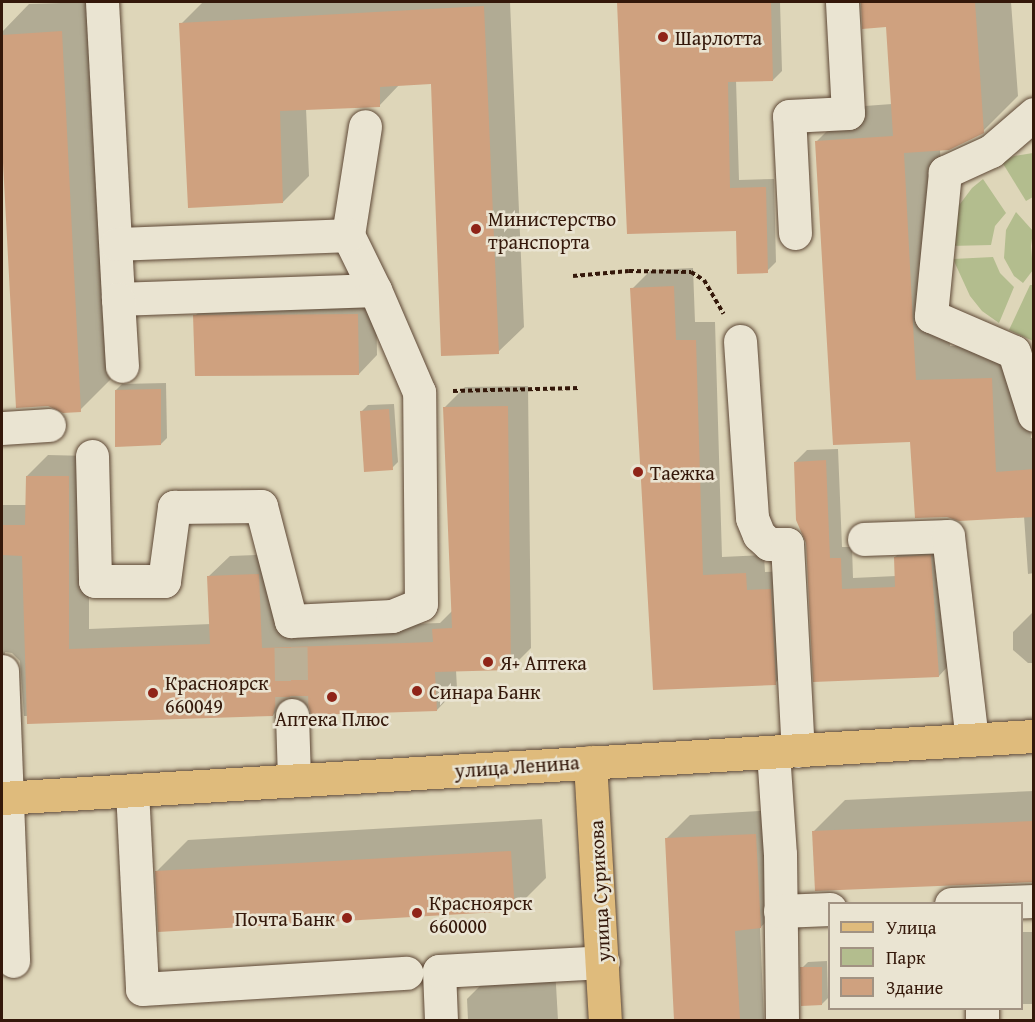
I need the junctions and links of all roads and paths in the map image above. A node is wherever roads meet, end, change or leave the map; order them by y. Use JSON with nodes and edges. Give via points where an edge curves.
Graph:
{"nodes":[{"id":1,"x":102,"y":2,"type":"edge"},
{"id":2,"x":842,"y":2,"type":"edge"},
{"id":3,"x":1034,"y":114,"type":"edge"},
{"id":4,"x":365,"y":126,"type":"dead end"},
{"id":5,"x":795,"y":233,"type":"dead end"},
{"id":6,"x":348,"y":235,"type":"junction"},
{"id":7,"x":116,"y":244,"type":"junction"},
{"id":8,"x":573,"y":276,"type":"dead end"},
{"id":9,"x":375,"y":290,"type":"junction"},
{"id":10,"x":118,"y":299,"type":"junction"},
{"id":11,"x":740,"y":342,"type":"joint"},
{"id":12,"x":122,"y":366,"type":"dead end"},
{"id":13,"x":579,"y":388,"type":"dead end"},
{"id":14,"x":419,"y":392,"type":"junction"},
{"id":15,"x":1034,"y":415,"type":"edge"},
{"id":16,"x":49,"y":425,"type":"dead end"},
{"id":17,"x":2,"y":428,"type":"edge"},
{"id":18,"x":92,"y":456,"type":"dead end"},
{"id":19,"x":864,"y":539,"type":"dead end"},
{"id":20,"x":2,"y":671,"type":"edge"},
{"id":21,"x":292,"y":715,"type":"tunnel mouth"},
{"id":22,"x":1034,"y":736,"type":"edge"},
{"id":23,"x":972,"y":740,"type":"junction"},
{"id":24,"x":785,"y":751,"type":"junction"},
{"id":25,"x":590,"y":762,"type":"junction"},
{"id":26,"x":294,"y":780,"type":"junction"},
{"id":27,"x":132,"y":790,"type":"junction"},
{"id":28,"x":5,"y":798,"type":"edge"},
{"id":29,"x":1034,"y":901,"type":"edge"},
{"id":30,"x":1002,"y":902,"type":"edge"},
{"id":31,"x":828,"y":909,"type":"edge"},
{"id":32,"x":780,"y":911,"type":"junction"},
{"id":33,"x":14,"y":961,"type":"dead end"},
{"id":34,"x":603,"y":962,"type":"junction"},
{"id":35,"x":407,"y":973,"type":"dead end"},
{"id":36,"x":441,"y":1020,"type":"edge"},
{"id":37,"x":605,"y":1020,"type":"edge"},
{"id":38,"x":782,"y":1020,"type":"edge"}],
"edges":[{"from":1,"to":7,"type":"lane"},
{"from":2,"to":5,"type":"lane","via":[[848,113],[789,116]]},
{"from":3,"to":15,"type":"lane","via":[[991,151],[945,172],[931,316],[1014,352]]},
{"from":4,"to":6,"type":"lane"},
{"from":6,"to":7,"type":"lane"},
{"from":6,"to":9,"type":"lane"},
{"from":7,"to":10,"type":"lane"},
{"from":8,"to":11,"type":"path","via":[[629,271],[691,272],[704,280]]},
{"from":9,"to":10,"type":"lane"},
{"from":9,"to":14,"type":"lane"},
{"from":10,"to":12,"type":"lane"},
{"from":11,"to":24,"type":"lane","via":[[752,518],[759,535],[769,544],[787,544]]},
{"from":13,"to":14,"type":"path"},
{"from":14,"to":18,"type":"lane","via":[[421,604],[392,616],[291,634],[261,506],[174,507],[164,580],[95,581]]},
{"from":16,"to":17,"type":"lane"},
{"from":19,"to":23,"type":"lane","via":[[948,536]]},
{"from":20,"to":28,"type":"lane"},
{"from":21,"to":26,"type":"lane"},
{"from":22,"to":23,"type":"main road","name":"улица Ленина"},
{"from":23,"to":24,"type":"main road","name":"улица Ленина"},
{"from":24,"to":25,"type":"main road","name":"улица Ленина"},
{"from":24,"to":32,"type":"lane"},
{"from":25,"to":26,"type":"main road","name":"улица Ленина"},
{"from":25,"to":34,"type":"main road","name":"улица Сурикова"},
{"from":26,"to":27,"type":"main road","name":"улица Ленина"},
{"from":27,"to":28,"type":"main road","name":"улица Ленина"},
{"from":27,"to":35,"type":"lane","via":[[142,989]]},
{"from":28,"to":33,"type":"lane"},
{"from":29,"to":30,"type":"lane"},
{"from":31,"to":32,"type":"lane"},
{"from":32,"to":38,"type":"lane"},
{"from":34,"to":36,"type":"lane","via":[[439,970]]},
{"from":34,"to":37,"type":"main road","name":"улица Сурикова"}]}
